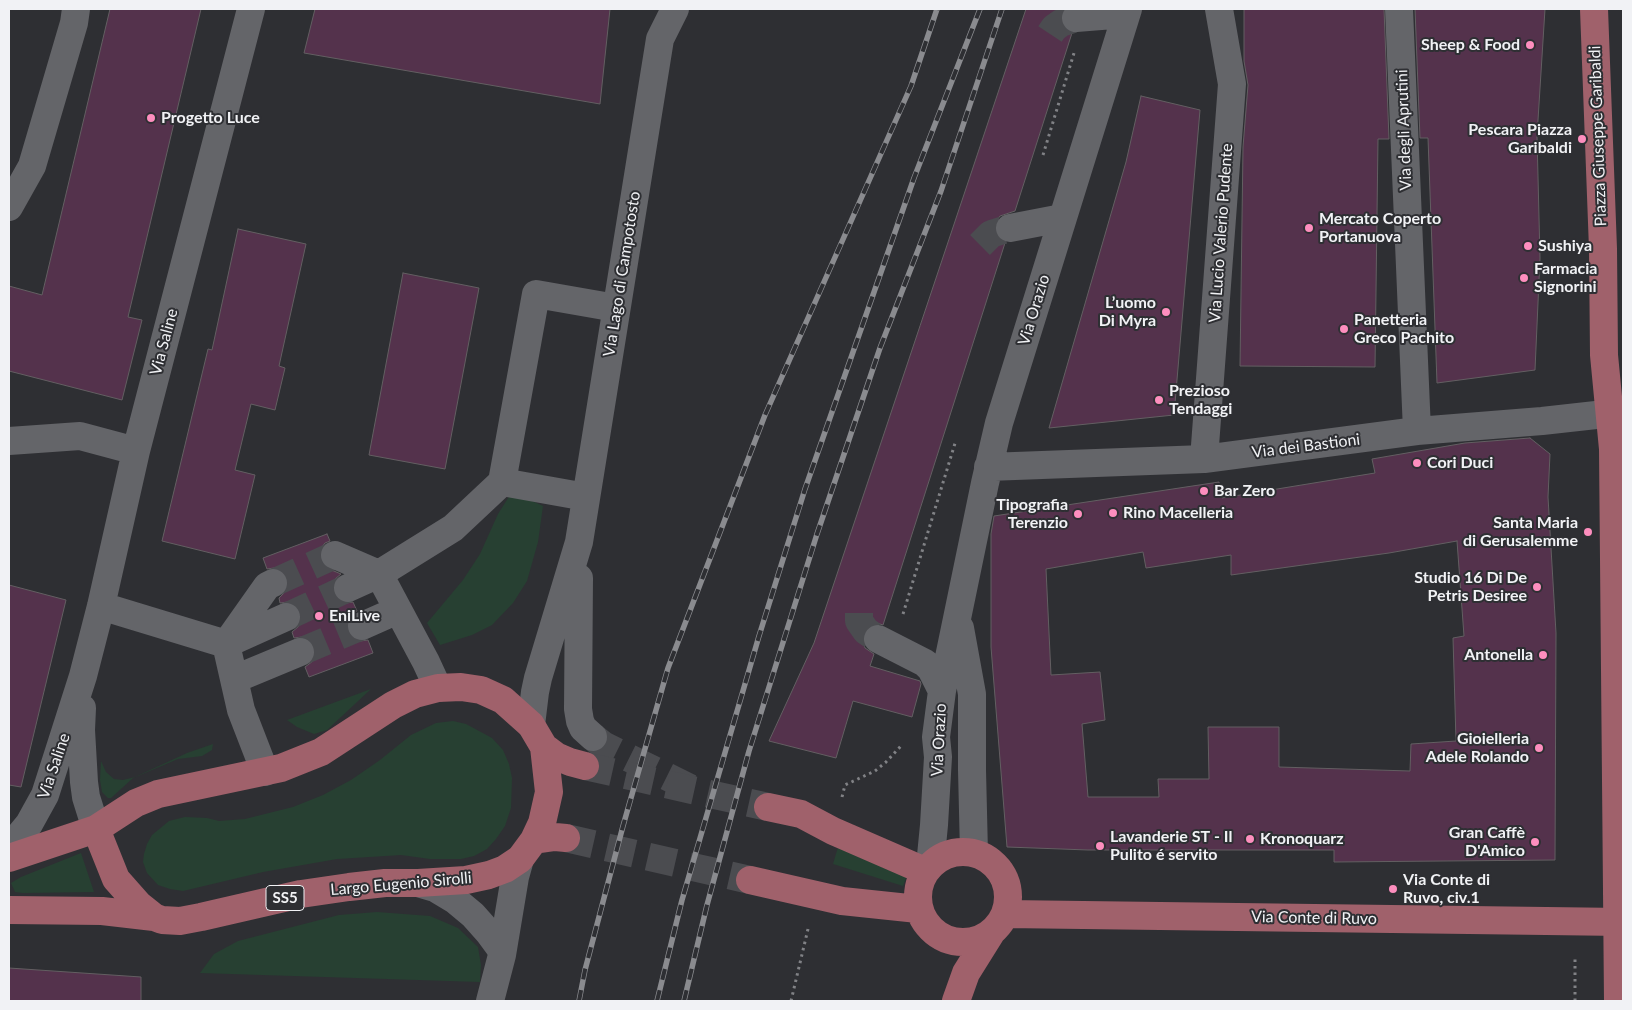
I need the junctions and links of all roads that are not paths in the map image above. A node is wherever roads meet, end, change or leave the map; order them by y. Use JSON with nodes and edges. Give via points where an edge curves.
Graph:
{"nodes":[{"id":1,"x":76,"y":9,"type":"edge"},
{"id":2,"x":251,"y":9,"type":"edge"},
{"id":3,"x":675,"y":9,"type":"edge"},
{"id":4,"x":1219,"y":9,"type":"edge"},
{"id":5,"x":1399,"y":9,"type":"edge"},
{"id":6,"x":1594,"y":9,"type":"edge"},
{"id":7,"x":1127,"y":12,"type":"edge"},
{"id":8,"x":1076,"y":18,"type":"tunnel mouth"},
{"id":9,"x":20,"y":165,"type":"edge"},
{"id":10,"x":9,"y":207,"type":"edge"},
{"id":11,"x":1062,"y":218,"type":"junction"},
{"id":12,"x":1010,"y":228,"type":"tunnel mouth"},
{"id":13,"x":616,"y":308,"type":"junction"},
{"id":14,"x":1616,"y":413,"type":"edge"},
{"id":15,"x":1417,"y":432,"type":"junction"},
{"id":16,"x":9,"y":441,"type":"edge"},
{"id":17,"x":136,"y":451,"type":"junction"},
{"id":18,"x":1204,"y":459,"type":"junction"},
{"id":19,"x":988,"y":467,"type":"junction"},
{"id":20,"x":502,"y":482,"type":"junction"},
{"id":21,"x":586,"y":497,"type":"junction"},
{"id":22,"x":579,"y":542,"type":"junction"},
{"id":23,"x":335,"y":555,"type":"dead end"},
{"id":24,"x":379,"y":574,"type":"junction"},
{"id":25,"x":273,"y":583,"type":"tunnel mouth"},
{"id":26,"x":348,"y":588,"type":"tunnel mouth"},
{"id":27,"x":101,"y":606,"type":"junction"},
{"id":28,"x":398,"y":610,"type":"junction"},
{"id":29,"x":958,"y":616,"type":"junction"},
{"id":30,"x":286,"y":617,"type":"tunnel mouth"},
{"id":31,"x":362,"y":626,"type":"tunnel mouth"},
{"id":32,"x":878,"y":639,"type":"tunnel mouth"},
{"id":33,"x":226,"y":644,"type":"junction"},
{"id":34,"x":300,"y":652,"type":"tunnel mouth"},
{"id":35,"x":83,"y":676,"type":"junction"},
{"id":36,"x":235,"y":679,"type":"junction"},
{"id":37,"x":438,"y":688,"type":"junction"},
{"id":38,"x":942,"y":691,"type":"junction"},
{"id":39,"x":537,"y":736,"type":"junction"},
{"id":40,"x":593,"y":737,"type":"tunnel mouth"},
{"id":41,"x":585,"y":766,"type":"tunnel mouth"},
{"id":42,"x":265,"y":772,"type":"junction"},
{"id":43,"x":768,"y":807,"type":"tunnel mouth"},
{"id":44,"x":96,"y":829,"type":"junction"},
{"id":45,"x":566,"y":838,"type":"tunnel mouth"},
{"id":46,"x":9,"y":848,"type":"edge"},
{"id":47,"x":527,"y":849,"type":"junction"},
{"id":48,"x":974,"y":853,"type":"junction"},
{"id":49,"x":9,"y":858,"type":"edge"},
{"id":50,"x":927,"y":868,"type":"junction"},
{"id":51,"x":750,"y":880,"type":"tunnel mouth"},
{"id":52,"x":418,"y":883,"type":"junction"},
{"id":53,"x":918,"y":909,"type":"junction"},
{"id":54,"x":9,"y":910,"type":"edge"},
{"id":55,"x":154,"y":917,"type":"junction"},
{"id":56,"x":1620,"y":922,"type":"edge"},
{"id":57,"x":998,"y":923,"type":"junction"},
{"id":58,"x":940,"y":936,"type":"junction"},
{"id":59,"x":502,"y":955,"type":"junction"},
{"id":60,"x":956,"y":1000,"type":"edge"},
{"id":61,"x":490,"y":1001,"type":"edge"},
{"id":62,"x":1618,"y":1001,"type":"edge"}],
"edges":[{"from":1,"to":9,"type":"street","via":[[57,81]]},
{"from":2,"to":17,"type":"street","name":"Via Saline"},
{"from":3,"to":13,"type":"street","name":"Via Lago di Campotosto","via":[[660,39]]},
{"from":4,"to":18,"type":"street","name":"Via Lucio Valerio Pudente","via":[[1232,84]]},
{"from":5,"to":15,"type":"street","name":"Via degli Aprutini"},
{"from":6,"to":14,"type":"main road","name":"Piazza Giuseppe Garibaldi","via":[[1604,356]]},
{"from":7,"to":8,"type":"street"},
{"from":7,"to":11,"type":"street","name":"Via Orazio"},
{"from":9,"to":10,"type":"street"},
{"from":11,"to":12,"type":"street"},
{"from":11,"to":19,"type":"street","name":"Via Orazio"},
{"from":13,"to":20,"type":"street","via":[[536,294]]},
{"from":13,"to":21,"type":"street","name":"Via Lago di Campotosto"},
{"from":14,"to":15,"type":"street","name":"Via dei Bastioni"},
{"from":14,"to":56,"type":"main road","name":"Piazza Giuseppe Garibaldi","via":[[1613,450]]},
{"from":15,"to":18,"type":"street","name":"Via dei Bastioni"},
{"from":16,"to":17,"type":"street","via":[[80,436]]},
{"from":17,"to":27,"type":"street","name":"Via Saline"},
{"from":18,"to":19,"type":"street","name":"Via dei Bastioni"},
{"from":19,"to":29,"type":"street","name":"Via Orazio"},
{"from":20,"to":21,"type":"street"},
{"from":20,"to":24,"type":"street","via":[[453,528]]},
{"from":21,"to":22,"type":"street","name":"Via Lago di Campotosto"},
{"from":22,"to":39,"type":"street","name":"Via Lago di Campotosto","via":[[534,692]]},
{"from":22,"to":40,"type":"street","name":"Via Lago di Campotosto","via":[[578,709],[583,728]]},
{"from":23,"to":24,"type":"street"},
{"from":24,"to":26,"type":"street"},
{"from":24,"to":28,"type":"street"},
{"from":25,"to":33,"type":"street","via":[[267,586]]},
{"from":27,"to":33,"type":"street"},
{"from":27,"to":35,"type":"street","name":"Via Saline"},
{"from":28,"to":31,"type":"street"},
{"from":28,"to":37,"type":"street"},
{"from":29,"to":38,"type":"street","name":"Via Orazio"},
{"from":29,"to":48,"type":"street","name":"Via Orazio","via":[[972,694]]},
{"from":30,"to":33,"type":"street"},
{"from":32,"to":38,"type":"street","via":[[925,663],[932,669]]},
{"from":33,"to":36,"type":"street"},
{"from":34,"to":36,"type":"street"},
{"from":35,"to":44,"type":"street","name":"Via Saline","via":[[81,730],[84,782]]},
{"from":35,"to":46,"type":"street","name":"Via Saline","via":[[45,795],[29,824]]},
{"from":36,"to":42,"type":"street","via":[[241,710]]},
{"from":37,"to":39,"type":"main road","via":[[481,690],[503,700]]},
{"from":37,"to":42,"type":"main road","via":[[415,694],[394,705],[321,752]]},
{"from":38,"to":50,"type":"street","name":"Via Orazio","via":[[936,736],[934,825]]},
{"from":39,"to":41,"type":"main road","via":[[556,756]]},
{"from":39,"to":47,"type":"main road","via":[[548,792],[542,823]]},
{"from":42,"to":44,"type":"main road","via":[[158,794],[136,803]]},
{"from":43,"to":50,"type":"main road","via":[[801,814],[834,831]]},
{"from":44,"to":49,"type":"main road"},
{"from":44,"to":55,"type":"main road","via":[[116,879]]},
{"from":45,"to":47,"type":"main road","number":"SS5","via":[[555,837]]},
{"from":47,"to":52,"type":"main road","name":"Largo Eugenio Sirolli","number":"SS5","via":[[504,869],[488,875]]},
{"from":47,"to":59,"type":"street","via":[[515,877]]},
{"from":48,"to":50,"type":"main road","via":[[960,851],[947,854]]},
{"from":48,"to":57,"type":"main road","via":[[988,859],[1006,883],[1008,898]]},
{"from":50,"to":53,"type":"main road","via":[[919,882]]},
{"from":51,"to":53,"type":"main road","via":[[842,901]]},
{"from":52,"to":55,"type":"main road","name":"Largo Eugenio Sirolli","number":"SS5","via":[[385,883],[301,894],[180,921]]},
{"from":52,"to":59,"type":"street","via":[[435,888],[473,915]]},
{"from":53,"to":58,"type":"main road","via":[[930,929]]},
{"from":54,"to":55,"type":"main road","number":"SS5","via":[[102,911]]},
{"from":56,"to":57,"type":"main road","name":"Via Conte di Ruvo"},
{"from":56,"to":62,"type":"main road","name":"Piazza Giuseppe Garibaldi"},
{"from":57,"to":58,"type":"main road","via":[[980,940],[954,942]]},
{"from":57,"to":60,"type":"main road","via":[[966,973]]},
{"from":58,"to":60,"type":"main road","via":[[952,970]]},
{"from":59,"to":61,"type":"street"}]}
